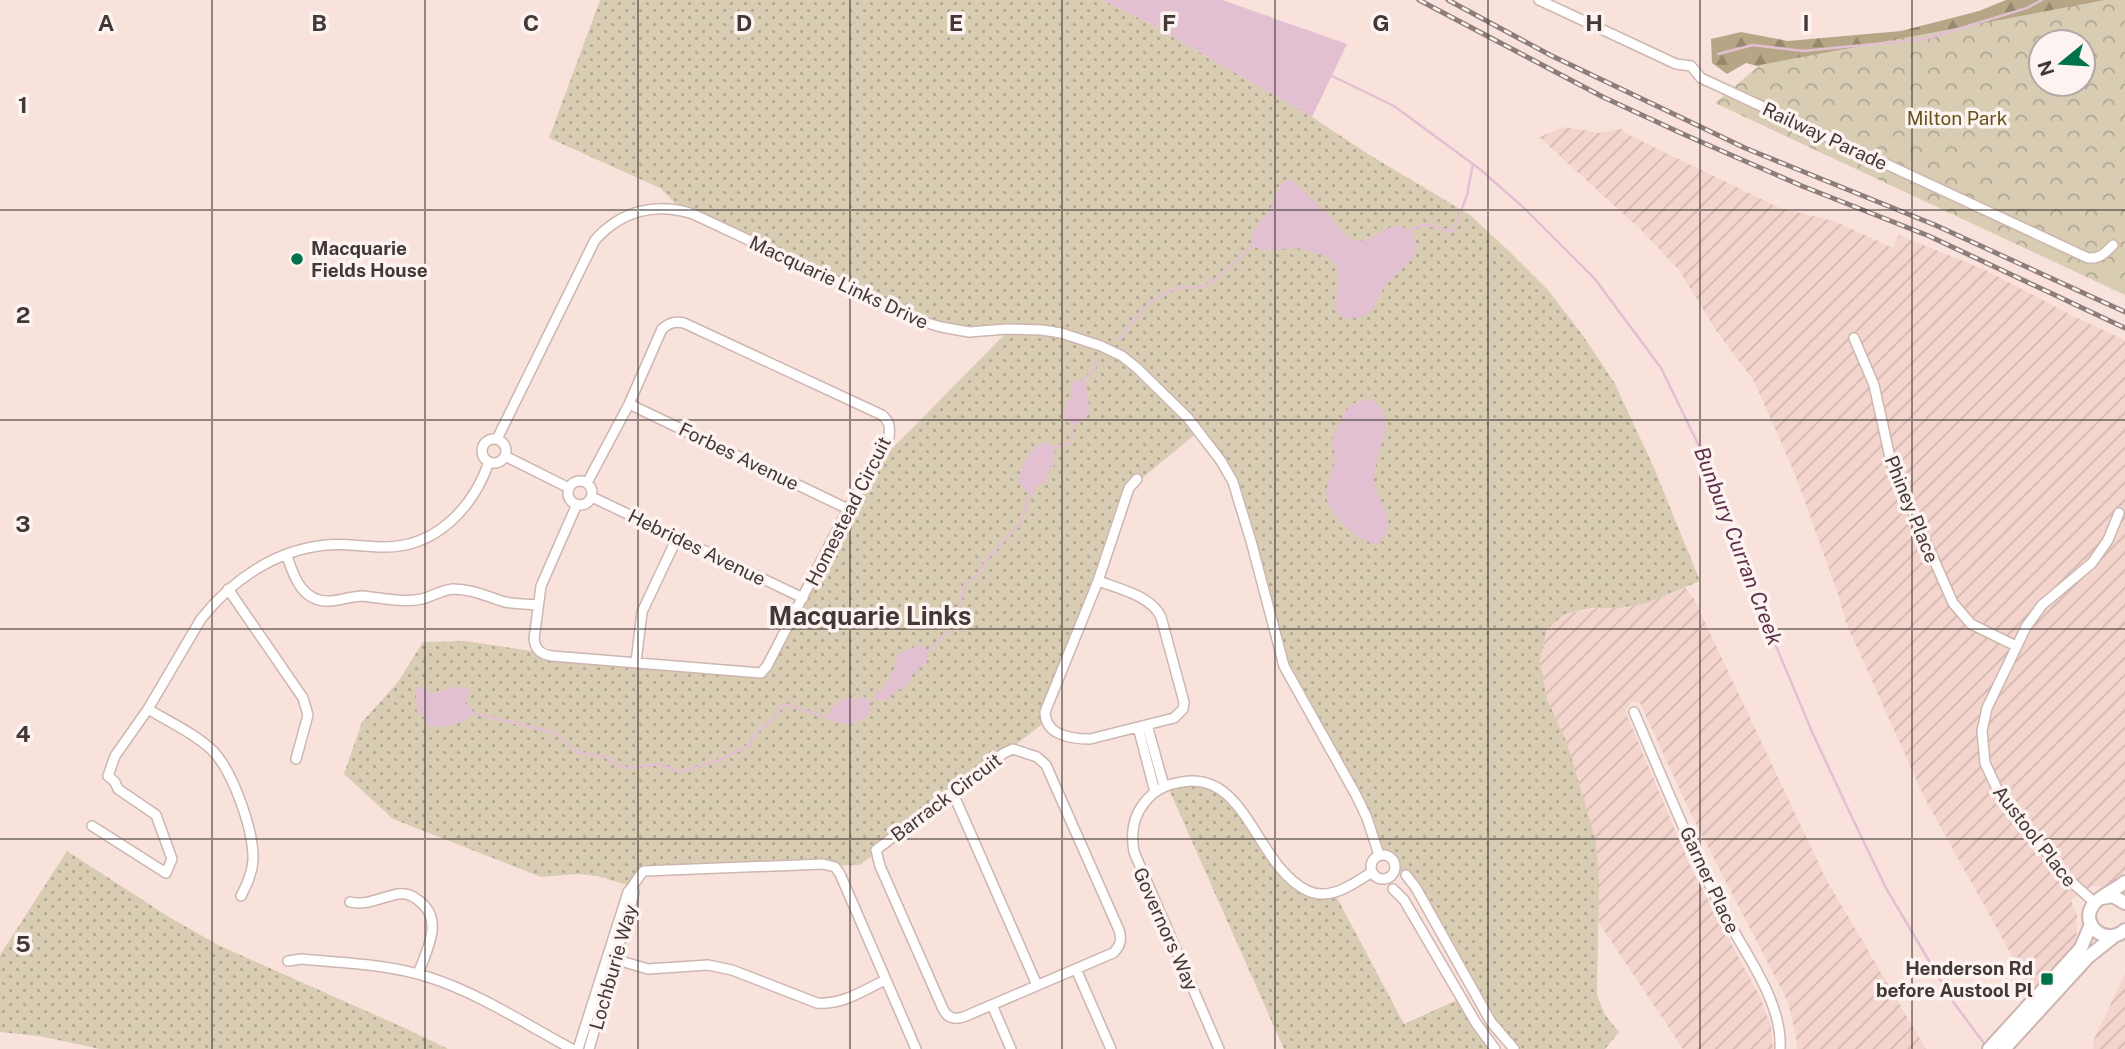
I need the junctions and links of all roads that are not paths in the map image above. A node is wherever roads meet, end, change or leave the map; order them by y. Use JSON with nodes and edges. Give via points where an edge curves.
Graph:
{"nodes":[{"id":1,"x":1539,"y":0,"type":"edge"},
{"id":2,"x":2113,"y":245,"type":"dead end"},
{"id":3,"x":1854,"y":338,"type":"dead end"},
{"id":4,"x":629,"y":404,"type":"junction"},
{"id":5,"x":497,"y":439,"type":"junction"},
{"id":6,"x":505,"y":456,"type":"junction"},
{"id":7,"x":489,"y":462,"type":"junction"},
{"id":8,"x":1137,"y":479,"type":"dead end"},
{"id":9,"x":587,"y":483,"type":"junction"},
{"id":10,"x":569,"y":488,"type":"junction"},
{"id":11,"x":592,"y":497,"type":"junction"},
{"id":12,"x":577,"y":505,"type":"junction"},
{"id":13,"x":848,"y":509,"type":"junction"},
{"id":14,"x":2119,"y":513,"type":"dead end"},
{"id":15,"x":677,"y":538,"type":"junction"},
{"id":16,"x":287,"y":556,"type":"junction"},
{"id":17,"x":1098,"y":581,"type":"junction"},
{"id":18,"x":228,"y":589,"type":"junction"},
{"id":19,"x":803,"y":598,"type":"junction"},
{"id":20,"x":538,"y":605,"type":"junction"},
{"id":21,"x":2016,"y":646,"type":"junction"},
{"id":22,"x":636,"y":662,"type":"junction"},
{"id":23,"x":148,"y":709,"type":"junction"},
{"id":24,"x":1634,"y":712,"type":"dead end"},
{"id":25,"x":1142,"y":726,"type":"junction"},
{"id":26,"x":296,"y":759,"type":"dead end"},
{"id":27,"x":1164,"y":786,"type":"junction"},
{"id":28,"x":953,"y":792,"type":"junction"},
{"id":29,"x":1156,"y":792,"type":"junction"},
{"id":30,"x":92,"y":826,"type":"dead end"},
{"id":31,"x":1379,"y":855,"type":"junction"},
{"id":32,"x":1372,"y":873,"type":"junction"},
{"id":33,"x":1406,"y":875,"type":"dead end"},
{"id":34,"x":2125,"y":882,"type":"edge"},
{"id":35,"x":1393,"y":889,"type":"dead end"},
{"id":36,"x":241,"y":896,"type":"dead end"},
{"id":37,"x":2098,"y":900,"type":"junction"},
{"id":38,"x":350,"y":902,"type":"dead end"},
{"id":39,"x":2125,"y":903,"type":"edge"},
{"id":40,"x":2091,"y":924,"type":"junction"},
{"id":41,"x":2120,"y":935,"type":"edge"},
{"id":42,"x":611,"y":958,"type":"junction"},
{"id":43,"x":288,"y":961,"type":"dead end"},
{"id":44,"x":1076,"y":969,"type":"junction"},
{"id":45,"x":418,"y":974,"type":"junction"},
{"id":46,"x":885,"y":980,"type":"junction"},
{"id":47,"x":1037,"y":985,"type":"junction"},
{"id":48,"x":992,"y":1005,"type":"junction"},
{"id":49,"x":2028,"y":1015,"type":"junction"},
{"id":50,"x":572,"y":1049,"type":"edge"},
{"id":51,"x":578,"y":1049,"type":"edge"},
{"id":52,"x":589,"y":1049,"type":"edge"},
{"id":53,"x":916,"y":1049,"type":"edge"},
{"id":54,"x":1011,"y":1049,"type":"edge"},
{"id":55,"x":1111,"y":1049,"type":"edge"},
{"id":56,"x":1219,"y":1049,"type":"edge"},
{"id":57,"x":1495,"y":1049,"type":"edge"},
{"id":58,"x":1514,"y":1049,"type":"edge"},
{"id":59,"x":1780,"y":1049,"type":"edge"},
{"id":60,"x":1989,"y":1049,"type":"edge"},
{"id":61,"x":2004,"y":1049,"type":"edge"}],
"edges":[{"from":1,"to":2,"type":"street","name":"Railway Parade","via":[[1676,64],[1691,66],[1703,79],[2088,258],[2104,255]]},
{"from":3,"to":21,"type":"street","name":"Phiney Place","via":[[1874,385],[1891,462],[1952,603],[1971,624]]},
{"from":4,"to":9,"type":"street","name":"Homestead Circuit"},
{"from":4,"to":13,"type":"street","name":"Forbes Avenue"},
{"from":4,"to":13,"type":"street","name":"Homestead Circuit","via":[[662,329],[675,321],[882,415],[888,420],[889,438]]},
{"from":5,"to":6,"type":"street"},
{"from":5,"to":7,"type":"street","via":[[482,447]]},
{"from":5,"to":31,"type":"street","name":"Macquarie Links Drive","via":[[595,240],[636,211],[673,209],[693,214],[941,327],[969,332],[1042,330],[1101,346],[1122,356],[1168,397],[1210,446],[1233,482],[1284,666],[1356,795]]},
{"from":6,"to":7,"type":"street"},
{"from":6,"to":10,"type":"street"},
{"from":7,"to":16,"type":"street","via":[[463,509],[436,533],[401,546],[327,545]]},
{"from":8,"to":17,"type":"street","via":[[1129,488]]},
{"from":9,"to":10,"type":"street","via":[[576,481]]},
{"from":9,"to":11,"type":"street"},
{"from":10,"to":12,"type":"street","via":[[569,497]]},
{"from":11,"to":12,"type":"street"},
{"from":11,"to":15,"type":"street","name":"Hebrides Avenue"},
{"from":12,"to":20,"type":"street","name":"Homestead Circuit","via":[[543,580]]},
{"from":13,"to":19,"type":"street","name":"Homestead Circuit"},
{"from":14,"to":21,"type":"street","name":"Austool Place","via":[[2100,553],[2042,605]]},
{"from":15,"to":19,"type":"street","name":"Hebrides Avenue"},
{"from":15,"to":22,"type":"street","via":[[642,611]]},
{"from":16,"to":18,"type":"street","via":[[255,569]]},
{"from":16,"to":20,"type":"street","via":[[296,583],[320,600],[355,596],[409,600],[454,589]]},
{"from":17,"to":25,"type":"street","via":[[1148,601],[1161,617],[1183,709],[1174,718]]},
{"from":17,"to":25,"type":"street","via":[[1045,720],[1055,732],[1082,739]]},
{"from":18,"to":23,"type":"street","via":[[201,619]]},
{"from":18,"to":26,"type":"street","via":[[303,698],[308,715]]},
{"from":19,"to":22,"type":"street","name":"Homestead Circuit","via":[[761,673]]},
{"from":20,"to":22,"type":"street","name":"Homestead Circuit","via":[[534,639],[542,654]]},
{"from":21,"to":37,"type":"street","name":"Austool Place","via":[[1985,716],[1985,763],[1998,791],[2052,861],[2078,890]]},
{"from":23,"to":30,"type":"street","via":[[115,756],[108,776],[118,789],[156,815],[172,859],[166,873]]},
{"from":23,"to":36,"type":"street","via":[[207,746],[230,776],[253,847],[252,870]]},
{"from":24,"to":59,"type":"street","name":"Garner Place","via":[[1721,909],[1770,1001]]},
{"from":25,"to":27,"type":"street"},
{"from":25,"to":29,"type":"street"},
{"from":27,"to":29,"type":"street","name":"Governors Way"},
{"from":27,"to":32,"type":"street","name":"Governors Way","via":[[1198,781],[1229,794],[1276,863],[1311,892],[1347,888]]},
{"from":28,"to":44,"type":"street","name":"Barrack Circuit","via":[[1009,750],[1046,765],[1121,936],[1115,951]]},
{"from":28,"to":47,"type":"street"},
{"from":28,"to":48,"type":"street","name":"Barrack Circuit","via":[[880,846],[877,858],[947,1015],[960,1019]]},
{"from":29,"to":56,"type":"street","name":"Governors Way","via":[[1137,815],[1134,852]]},
{"from":31,"to":32,"type":"street","via":[[1371,862]]},
{"from":31,"to":32,"type":"street","via":[[1392,859],[1394,870],[1383,879]]},
{"from":33,"to":58,"type":"street","via":[[1491,1022]]},
{"from":34,"to":37,"type":"main road"},
{"from":35,"to":57,"type":"street"},
{"from":37,"to":39,"type":"main road","via":[[2116,897]]},
{"from":37,"to":40,"type":"main road","via":[[2090,913]]},
{"from":38,"to":45,"type":"street","via":[[363,904],[403,894],[426,906],[432,915],[432,930]]},
{"from":40,"to":41,"type":"main road","via":[[2098,933]]},
{"from":40,"to":49,"type":"main road","via":[[2081,948]]},
{"from":41,"to":49,"type":"main road","via":[[2088,957]]},
{"from":42,"to":46,"type":"street","via":[[648,969],[708,965],[732,970],[825,1004]]},
{"from":42,"to":46,"type":"street","name":"Lochburie Way","via":[[633,888],[644,872],[830,865],[840,874]]},
{"from":42,"to":51,"type":"street","name":"Lochburie Way"},
{"from":42,"to":52,"type":"street","name":"Lochburie Way"},
{"from":43,"to":45,"type":"street","via":[[359,964]]},
{"from":44,"to":47,"type":"street","name":"Barrack Circuit"},
{"from":44,"to":55,"type":"street"},
{"from":45,"to":50,"type":"street","via":[[458,988]]},
{"from":46,"to":53,"type":"street"},
{"from":47,"to":48,"type":"street","name":"Barrack Circuit"},
{"from":48,"to":54,"type":"street"},
{"from":49,"to":60,"type":"main road"},
{"from":49,"to":61,"type":"main road"}]}
